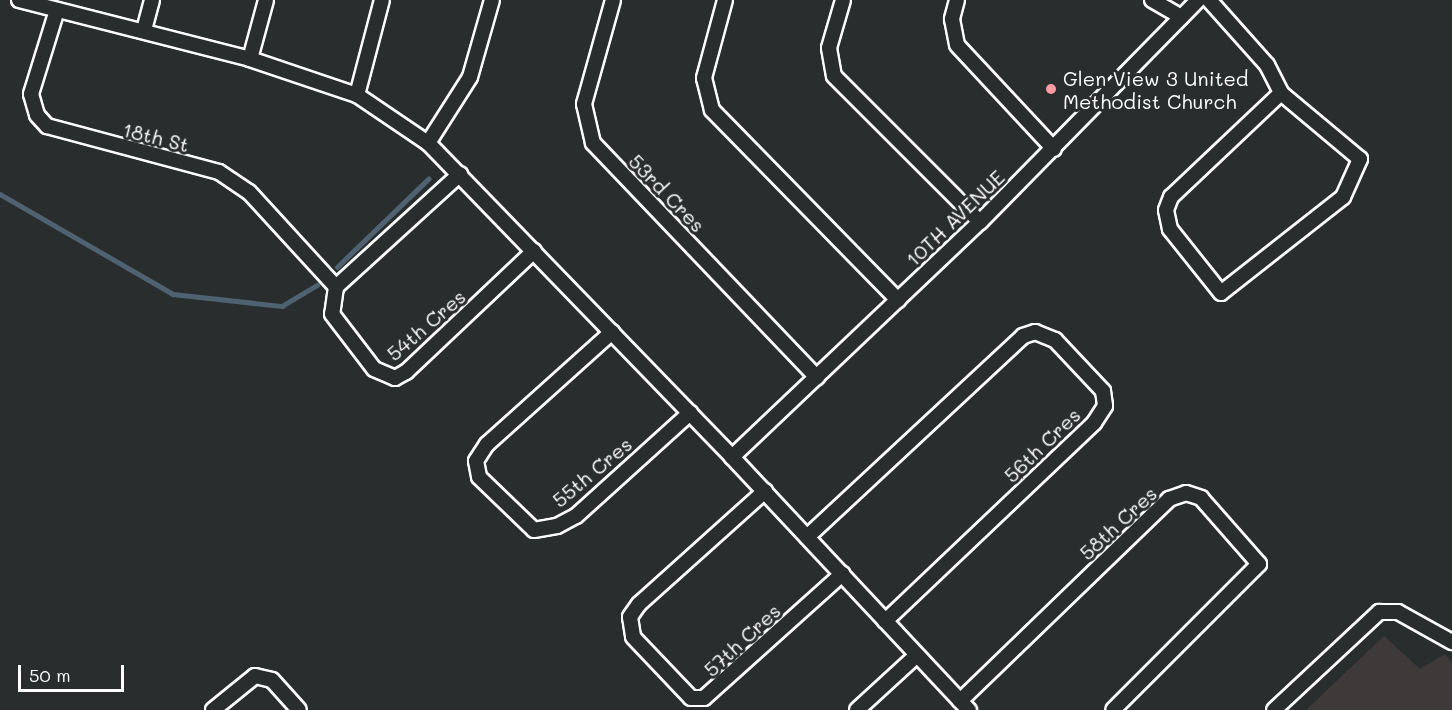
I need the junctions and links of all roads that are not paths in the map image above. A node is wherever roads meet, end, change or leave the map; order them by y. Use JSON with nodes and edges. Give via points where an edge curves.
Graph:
{"nodes":[{"id":1,"x":19,"y":0,"type":"edge"},
{"id":2,"x":152,"y":0,"type":"edge"},
{"id":3,"x":266,"y":0,"type":"edge"},
{"id":4,"x":382,"y":0,"type":"edge"},
{"id":5,"x":492,"y":0,"type":"edge"},
{"id":6,"x":613,"y":0,"type":"edge"},
{"id":7,"x":725,"y":0,"type":"edge"},
{"id":8,"x":843,"y":0,"type":"edge"},
{"id":9,"x":957,"y":0,"type":"edge"},
{"id":10,"x":1152,"y":0,"type":"edge"},
{"id":11,"x":1198,"y":0,"type":"edge"},
{"id":12,"x":1209,"y":0,"type":"edge"},
{"id":13,"x":39,"y":3,"type":"edge"},
{"id":14,"x":57,"y":10,"type":"junction"},
{"id":15,"x":1182,"y":17,"type":"junction"},
{"id":16,"x":144,"y":30,"type":"junction"},
{"id":17,"x":250,"y":59,"type":"junction"},
{"id":18,"x":1281,"y":93,"type":"junction"},
{"id":19,"x":357,"y":95,"type":"junction"},
{"id":20,"x":428,"y":143,"type":"junction"},
{"id":21,"x":1054,"y":149,"type":"junction"},
{"id":22,"x":460,"y":174,"type":"junction"},
{"id":23,"x":980,"y":222,"type":"junction"},
{"id":24,"x":534,"y":251,"type":"junction"},
{"id":25,"x":336,"y":287,"type":"junction"},
{"id":26,"x":898,"y":300,"type":"junction"},
{"id":27,"x":612,"y":332,"type":"junction"},
{"id":28,"x":817,"y":377,"type":"junction"},
{"id":29,"x":690,"y":413,"type":"junction"},
{"id":30,"x":732,"y":457,"type":"junction"},
{"id":31,"x":765,"y":491,"type":"junction"},
{"id":32,"x":807,"y":537,"type":"junction"},
{"id":33,"x":842,"y":574,"type":"junction"},
{"id":34,"x":885,"y":621,"type":"junction"},
{"id":35,"x":1452,"y":642,"type":"edge"},
{"id":36,"x":917,"y":655,"type":"junction"},
{"id":37,"x":964,"y":705,"type":"edge"},
{"id":38,"x":213,"y":710,"type":"edge"},
{"id":39,"x":299,"y":710,"type":"edge"},
{"id":40,"x":857,"y":710,"type":"edge"},
{"id":41,"x":1113,"y":710,"type":"edge"},
{"id":42,"x":1274,"y":710,"type":"edge"}],
"edges":[{"from":1,"to":13,"type":"street"},
{"from":2,"to":16,"type":"street"},
{"from":3,"to":17,"type":"street"},
{"from":4,"to":19,"type":"street"},
{"from":5,"to":20,"type":"street","via":[[470,76]]},
{"from":6,"to":28,"type":"street","name":"53rd Cres","via":[[584,104],[593,143]]},
{"from":7,"to":26,"type":"street","via":[[704,78],[712,110]]},
{"from":8,"to":23,"type":"street","via":[[829,48],[834,76]]},
{"from":9,"to":21,"type":"street","via":[[952,19],[957,45]]},
{"from":10,"to":15,"type":"street"},
{"from":11,"to":15,"type":"street","name":"10TH AVENUE"},
{"from":12,"to":18,"type":"street","via":[[1267,65]]},
{"from":13,"to":14,"type":"street"},
{"from":14,"to":16,"type":"street"},
{"from":14,"to":25,"type":"street","name":"18th St","via":[[31,94],[37,115],[46,126],[219,172],[249,192]]},
{"from":15,"to":21,"type":"street","name":"10TH AVENUE"},
{"from":16,"to":17,"type":"street"},
{"from":17,"to":19,"type":"street"},
{"from":18,"to":18,"type":"street","via":[[1171,197],[1166,210],[1170,229],[1221,293],[1343,197],[1360,159]]},
{"from":19,"to":20,"type":"street"},
{"from":20,"to":22,"type":"street"},
{"from":21,"to":23,"type":"street","name":"10TH AVENUE"},
{"from":22,"to":24,"type":"street"},
{"from":22,"to":25,"type":"street"},
{"from":23,"to":26,"type":"street","name":"10TH AVENUE"},
{"from":24,"to":25,"type":"street","name":"54th Cres","via":[[416,365],[395,378],[374,369],[339,326],[331,301]]},
{"from":24,"to":27,"type":"street"},
{"from":26,"to":28,"type":"street","name":"10TH AVENUE"},
{"from":27,"to":29,"type":"street"},
{"from":27,"to":29,"type":"street","name":"55th Cres","via":[[486,444],[477,461],[479,477],[534,530],[557,526],[576,516]]},
{"from":28,"to":30,"type":"street","name":"10TH AVENUE"},
{"from":29,"to":30,"type":"street"},
{"from":30,"to":31,"type":"street"},
{"from":31,"to":32,"type":"street"},
{"from":31,"to":33,"type":"street","name":"57th Cres","via":[[639,604],[630,617],[633,637],[691,698],[704,698]]},
{"from":32,"to":33,"type":"street"},
{"from":32,"to":34,"type":"street","name":"56th Cres","via":[[1023,336],[1035,333],[1055,340],[1103,391],[1105,406],[1094,423]]},
{"from":33,"to":34,"type":"street"},
{"from":34,"to":36,"type":"street"},
{"from":35,"to":42,"type":"street","via":[[1398,612],[1379,612]]},
{"from":36,"to":37,"type":"street"},
{"from":36,"to":40,"type":"street"},
{"from":37,"to":41,"type":"street","name":"58th Cres","via":[[1169,499],[1186,493],[1201,498],[1259,564]]},
{"from":38,"to":39,"type":"street","via":[[255,676],[272,680]]}]}
